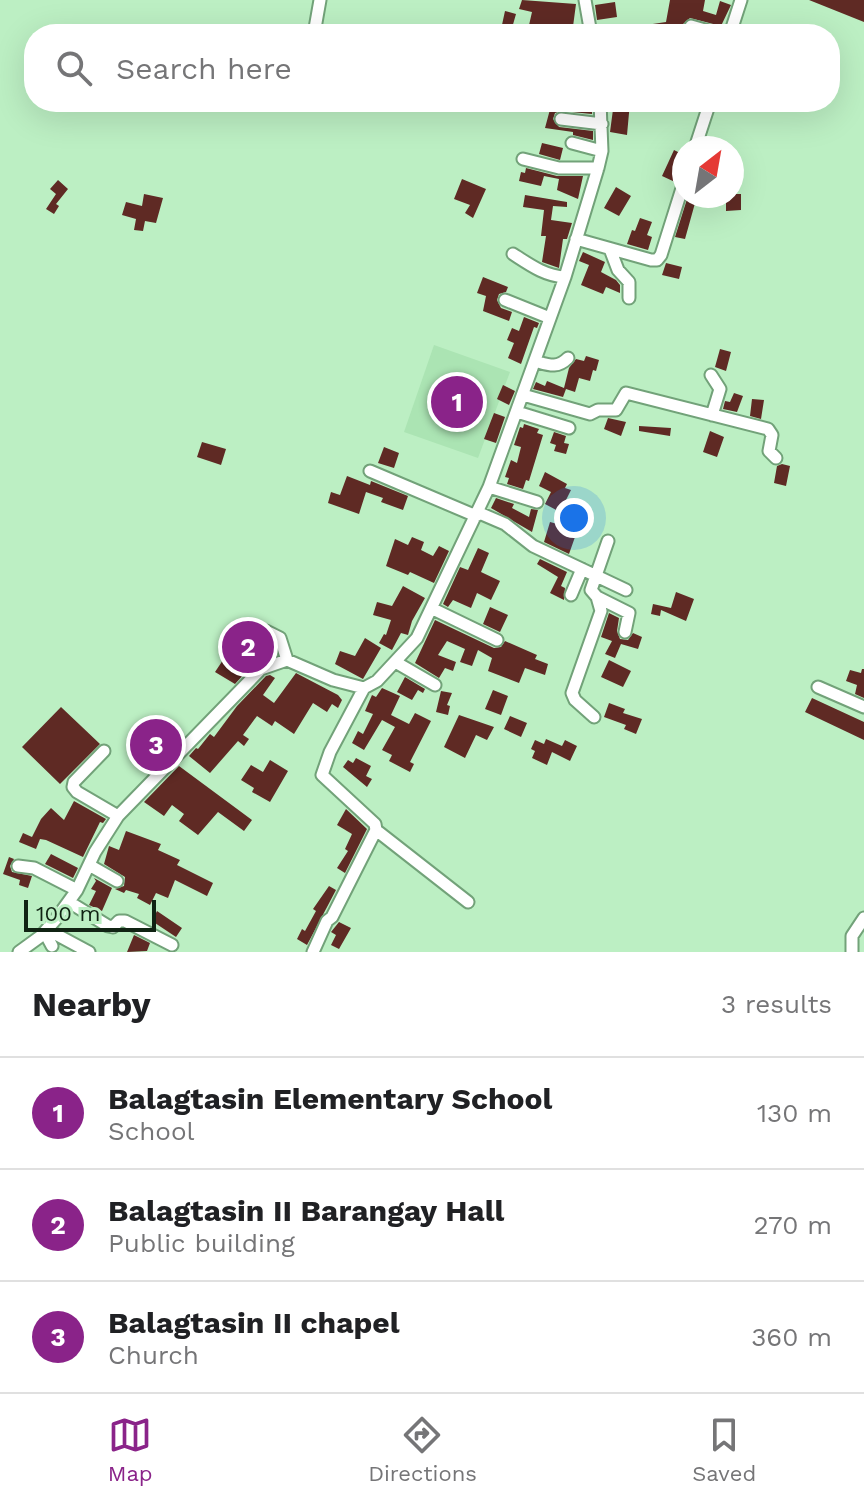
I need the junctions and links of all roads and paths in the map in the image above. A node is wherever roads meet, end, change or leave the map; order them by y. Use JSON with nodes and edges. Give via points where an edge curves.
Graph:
{"nodes":[{"id":1,"x":320,"y":0,"type":"edge"},
{"id":2,"x":585,"y":0,"type":"edge"},
{"id":3,"x":741,"y":0,"type":"edge"},
{"id":4,"x":316,"y":24,"type":"edge"},
{"id":5,"x":589,"y":24,"type":"edge"},
{"id":6,"x":733,"y":24,"type":"edge"},
{"id":7,"x":601,"y":112,"type":"edge"},
{"id":8,"x":707,"y":112,"type":"edge"},
{"id":9,"x":561,"y":119,"type":"dead end"},
{"id":10,"x":602,"y":124,"type":"junction"},
{"id":11,"x":699,"y":136,"type":"edge"},
{"id":12,"x":572,"y":143,"type":"dead end"},
{"id":13,"x":602,"y":151,"type":"junction"},
{"id":14,"x":523,"y":159,"type":"dead end"},
{"id":15,"x":598,"y":168,"type":"junction"},
{"id":16,"x":676,"y":208,"type":"edge"},
{"id":17,"x":576,"y":239,"type":"junction"},
{"id":18,"x":610,"y":249,"type":"junction"},
{"id":19,"x":513,"y":254,"type":"dead end"},
{"id":20,"x":618,"y":270,"type":"junction"},
{"id":21,"x":603,"y":272,"type":"dead end"},
{"id":22,"x":565,"y":277,"type":"junction"},
{"id":23,"x":629,"y":298,"type":"dead end"},
{"id":24,"x":505,"y":300,"type":"dead end"},
{"id":25,"x":550,"y":318,"type":"junction"},
{"id":26,"x":568,"y":358,"type":"dead end"},
{"id":27,"x":535,"y":361,"type":"junction"},
{"id":28,"x":711,"y":375,"type":"dead end"},
{"id":29,"x":523,"y":395,"type":"junction"},
{"id":30,"x":517,"y":412,"type":"junction"},
{"id":31,"x":712,"y":415,"type":"junction"},
{"id":32,"x":569,"y":428,"type":"dead end"},
{"id":33,"x":776,"y":458,"type":"dead end"},
{"id":34,"x":370,"y":471,"type":"dead end"},
{"id":35,"x":489,"y":487,"type":"junction"},
{"id":36,"x":537,"y":502,"type":"dead end"},
{"id":37,"x":476,"y":514,"type":"junction"},
{"id":38,"x":608,"y":541,"type":"dead end"},
{"id":39,"x":579,"y":567,"type":"junction"},
{"id":40,"x":596,"y":575,"type":"junction"},
{"id":41,"x":569,"y":590,"type":"dead end"},
{"id":42,"x":626,"y":590,"type":"dead end"},
{"id":43,"x":597,"y":597,"type":"junction"},
{"id":44,"x":433,"y":609,"type":"junction"},
{"id":45,"x":266,"y":631,"type":"dead end"},
{"id":46,"x":625,"y":632,"type":"dead end"},
{"id":47,"x":497,"y":640,"type":"dead end"},
{"id":48,"x":287,"y":660,"type":"junction"},
{"id":49,"x":397,"y":663,"type":"junction"},
{"id":50,"x":435,"y":685,"type":"dead end"},
{"id":51,"x":818,"y":687,"type":"dead end"},
{"id":52,"x":364,"y":688,"type":"junction"},
{"id":53,"x":864,"y":707,"type":"edge"},
{"id":54,"x":594,"y":717,"type":"dead end"},
{"id":55,"x":104,"y":751,"type":"dead end"},
{"id":56,"x":118,"y":816,"type":"junction"},
{"id":57,"x":376,"y":830,"type":"junction"},
{"id":58,"x":89,"y":865,"type":"junction"},
{"id":59,"x":18,"y":866,"type":"dead end"},
{"id":60,"x":117,"y":881,"type":"dead end"},
{"id":61,"x":77,"y":890,"type":"junction"},
{"id":62,"x":69,"y":902,"type":"junction"},
{"id":63,"x":468,"y":902,"type":"dead end"},
{"id":64,"x":864,"y":918,"type":"edge"},
{"id":65,"x":46,"y":931,"type":"junction"},
{"id":66,"x":172,"y":945,"type":"dead end"},
{"id":67,"x":52,"y":946,"type":"dead end"},
{"id":68,"x":19,"y":952,"type":"edge"},
{"id":69,"x":89,"y":952,"type":"edge"},
{"id":70,"x":313,"y":952,"type":"edge"},
{"id":71,"x":852,"y":952,"type":"edge"}],
"edges":[{"from":1,"to":4,"type":"street"},
{"from":2,"to":5,"type":"street"},
{"from":3,"to":6,"type":"street"},
{"from":7,"to":10,"type":"street"},
{"from":8,"to":11,"type":"street"},
{"from":9,"to":10,"type":"street"},
{"from":10,"to":13,"type":"street"},
{"from":12,"to":13,"type":"street"},
{"from":13,"to":15,"type":"street"},
{"from":14,"to":15,"type":"street","via":[[559,168]]},
{"from":15,"to":17,"type":"street"},
{"from":16,"to":18,"type":"street","via":[[657,260]]},
{"from":17,"to":18,"type":"street"},
{"from":17,"to":22,"type":"street"},
{"from":18,"to":20,"type":"street"},
{"from":19,"to":22,"type":"street","via":[[535,269]]},
{"from":20,"to":21,"type":"street"},
{"from":20,"to":23,"type":"street","via":[[629,282]]},
{"from":22,"to":25,"type":"street"},
{"from":24,"to":25,"type":"street"},
{"from":25,"to":27,"type":"street"},
{"from":26,"to":27,"type":"street","via":[[561,366]]},
{"from":27,"to":29,"type":"street"},
{"from":28,"to":31,"type":"street","via":[[720,389]]},
{"from":29,"to":30,"type":"street"},
{"from":29,"to":31,"type":"street","via":[[590,414],[616,410],[626,393]]},
{"from":30,"to":32,"type":"street"},
{"from":30,"to":35,"type":"street"},
{"from":31,"to":33,"type":"street","via":[[768,429],[769,451]]},
{"from":34,"to":37,"type":"street"},
{"from":35,"to":36,"type":"street"},
{"from":35,"to":37,"type":"street"},
{"from":37,"to":39,"type":"street","via":[[505,524],[533,546]]},
{"from":37,"to":44,"type":"street"},
{"from":38,"to":40,"type":"street"},
{"from":39,"to":40,"type":"street"},
{"from":39,"to":41,"type":"street"},
{"from":40,"to":42,"type":"street"},
{"from":40,"to":43,"type":"street","via":[[591,590]]},
{"from":43,"to":46,"type":"street","via":[[629,613]]},
{"from":43,"to":54,"type":"street","via":[[601,611],[572,693]]},
{"from":44,"to":47,"type":"street"},
{"from":44,"to":49,"type":"street"},
{"from":45,"to":48,"type":"street","via":[[280,638]]},
{"from":48,"to":52,"type":"street"},
{"from":48,"to":56,"type":"street","via":[[261,669]]},
{"from":49,"to":50,"type":"street"},
{"from":49,"to":52,"type":"street"},
{"from":51,"to":53,"type":"street"},
{"from":52,"to":57,"type":"street","via":[[322,775]]},
{"from":55,"to":56,"type":"street","via":[[73,787]]},
{"from":56,"to":58,"type":"street"},
{"from":57,"to":63,"type":"street"},
{"from":57,"to":70,"type":"street"},
{"from":58,"to":60,"type":"street"},
{"from":58,"to":61,"type":"street"},
{"from":59,"to":61,"type":"street","via":[[34,868]]},
{"from":61,"to":62,"type":"street"},
{"from":62,"to":65,"type":"street"},
{"from":62,"to":66,"type":"street","via":[[108,926],[125,921]]},
{"from":64,"to":71,"type":"street","via":[[852,936]]},
{"from":65,"to":67,"type":"street"},
{"from":65,"to":68,"type":"street"},
{"from":65,"to":69,"type":"street"}]}
